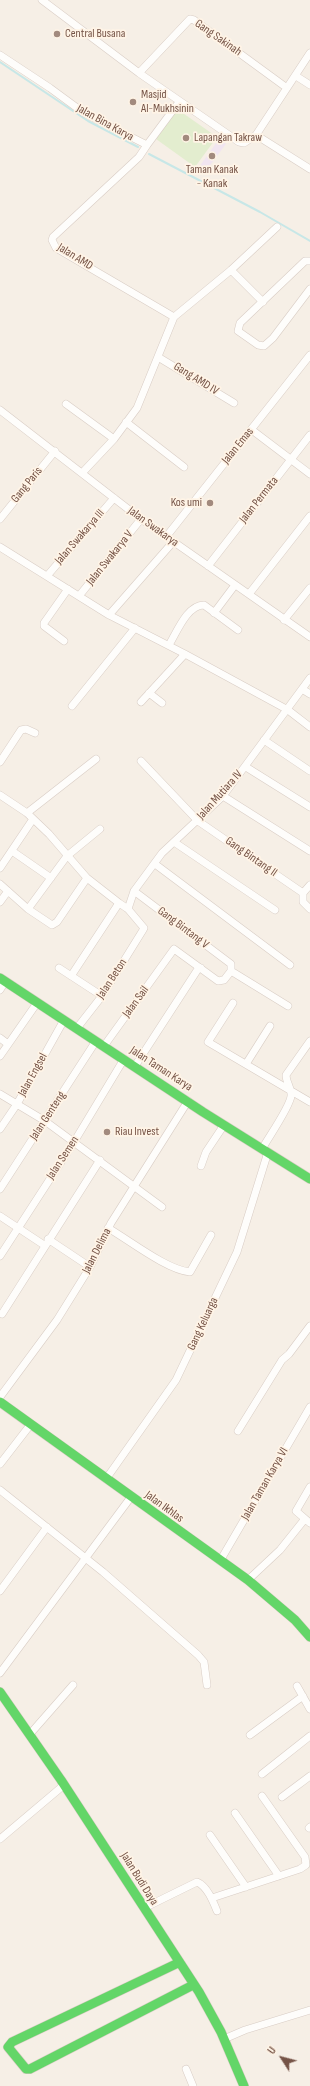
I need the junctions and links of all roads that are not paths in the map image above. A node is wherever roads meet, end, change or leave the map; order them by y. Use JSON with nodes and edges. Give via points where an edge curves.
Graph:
{"nodes":[{"id":1,"x":42,"y":0,"type":"edge"},
{"id":2,"x":310,"y":53,"type":"edge"},
{"id":3,"x":0,"y":55,"type":"edge"},
{"id":4,"x":139,"y":73,"type":"junction"},
{"id":5,"x":296,"y":76,"type":"junction"},
{"id":6,"x":310,"y":85,"type":"edge"},
{"id":7,"x":287,"y":88,"type":"junction"},
{"id":8,"x":179,"y":102,"type":"junction"},
{"id":9,"x":256,"y":135,"type":"junction"},
{"id":10,"x":147,"y":145,"type":"junction"},
{"id":11,"x":310,"y":169,"type":"edge"},
{"id":12,"x":277,"y":227,"type":"dead end"},
{"id":13,"x":310,"y":261,"type":"edge"},
{"id":14,"x":231,"y":270,"type":"junction"},
{"id":15,"x":310,"y":290,"type":"edge"},
{"id":16,"x":263,"y":302,"type":"junction"},
{"id":17,"x":174,"y":317,"type":"junction"},
{"id":18,"x":310,"y":356,"type":"edge"},
{"id":19,"x":158,"y":357,"type":"junction"},
{"id":20,"x":234,"y":402,"type":"dead end"},
{"id":21,"x":66,"y":404,"type":"dead end"},
{"id":22,"x":0,"y":410,"type":"edge"},
{"id":23,"x":126,"y":422,"type":"junction"},
{"id":24,"x":252,"y":430,"type":"junction"},
{"id":25,"x":310,"y":435,"type":"edge"},
{"id":26,"x":114,"y":439,"type":"junction"},
{"id":27,"x":55,"y":452,"type":"junction"},
{"id":28,"x":290,"y":460,"type":"junction"},
{"id":29,"x":184,"y":467,"type":"dead end"},
{"id":30,"x":82,"y":473,"type":"junction"},
{"id":31,"x":310,"y":474,"type":"edge"},
{"id":32,"x":114,"y":498,"type":"junction"},
{"id":33,"x":310,"y":516,"type":"edge"},
{"id":34,"x":0,"y":519,"type":"edge"},
{"id":35,"x":141,"y":519,"type":"junction"},
{"id":36,"x":166,"y":537,"type":"junction"},
{"id":37,"x":174,"y":542,"type":"junction"},
{"id":38,"x":0,"y":547,"type":"edge"},
{"id":39,"x":208,"y":566,"type":"junction"},
{"id":40,"x":46,"y":576,"type":"junction"},
{"id":41,"x":235,"y":586,"type":"junction"},
{"id":42,"x":310,"y":588,"type":"edge"},
{"id":43,"x":68,"y":589,"type":"junction"},
{"id":44,"x":249,"y":594,"type":"junction"},
{"id":45,"x":79,"y":596,"type":"junction"},
{"id":46,"x":214,"y":613,"type":"junction"},
{"id":47,"x":109,"y":615,"type":"junction"},
{"id":48,"x":284,"y":620,"type":"junction"},
{"id":49,"x":135,"y":628,"type":"junction"},
{"id":50,"x":238,"y":630,"type":"dead end"},
{"id":51,"x":310,"y":637,"type":"edge"},
{"id":52,"x":64,"y":641,"type":"dead end"},
{"id":53,"x":169,"y":645,"type":"junction"},
{"id":54,"x":185,"y":654,"type":"junction"},
{"id":55,"x":310,"y":678,"type":"edge"},
{"id":56,"x":302,"y":689,"type":"junction"},
{"id":57,"x":149,"y":693,"type":"junction"},
{"id":58,"x":310,"y":694,"type":"edge"},
{"id":59,"x":141,"y":702,"type":"dead end"},
{"id":60,"x":162,"y":703,"type":"dead end"},
{"id":61,"x":72,"y":706,"type":"dead end"},
{"id":62,"x":288,"y":710,"type":"junction"},
{"id":63,"x":310,"y":727,"type":"edge"},
{"id":64,"x":35,"y":733,"type":"dead end"},
{"id":65,"x":264,"y":740,"type":"junction"},
{"id":66,"x":96,"y":759,"type":"dead end"},
{"id":67,"x":141,"y":761,"type":"dead end"},
{"id":68,"x":0,"y":762,"type":"edge"},
{"id":69,"x":246,"y":767,"type":"junction"},
{"id":70,"x":310,"y":771,"type":"edge"},
{"id":71,"x":0,"y":795,"type":"edge"},
{"id":72,"x":224,"y":796,"type":"junction"},
{"id":73,"x":310,"y":808,"type":"edge"},
{"id":74,"x":27,"y":813,"type":"junction"},
{"id":75,"x":33,"y":819,"type":"junction"},
{"id":76,"x":198,"y":821,"type":"junction"},
{"id":77,"x":100,"y":829,"type":"dead end"},
{"id":78,"x":174,"y":842,"type":"junction"},
{"id":79,"x":12,"y":851,"type":"junction"},
{"id":80,"x":310,"y":851,"type":"edge"},
{"id":81,"x":67,"y":856,"type":"junction"},
{"id":82,"x":155,"y":864,"type":"junction"},
{"id":83,"x":0,"y":868,"type":"edge"},
{"id":84,"x":51,"y":878,"type":"junction"},
{"id":85,"x":87,"y":878,"type":"junction"},
{"id":86,"x":0,"y":884,"type":"edge"},
{"id":87,"x":310,"y":885,"type":"edge"},
{"id":88,"x":8,"y":891,"type":"junction"},
{"id":89,"x":134,"y":891,"type":"junction"},
{"id":90,"x":303,"y":893,"type":"junction"},
{"id":91,"x":0,"y":902,"type":"edge"},
{"id":92,"x":119,"y":903,"type":"junction"},
{"id":93,"x":28,"y":909,"type":"junction"},
{"id":94,"x":128,"y":909,"type":"junction"},
{"id":95,"x":310,"y":909,"type":"edge"},
{"id":96,"x":274,"y":910,"type":"dead end"},
{"id":97,"x":290,"y":965,"type":"dead end"},
{"id":98,"x":231,"y":967,"type":"junction"},
{"id":99,"x":59,"y":968,"type":"dead end"},
{"id":100,"x":201,"y":968,"type":"junction"},
{"id":101,"x":71,"y":976,"type":"junction"},
{"id":102,"x":3,"y":980,"type":"edge"},
{"id":103,"x":0,"y":990,"type":"edge"},
{"id":104,"x":102,"y":996,"type":"junction"},
{"id":105,"x":37,"y":1003,"type":"junction"},
{"id":106,"x":233,"y":1003,"type":"dead end"},
{"id":107,"x":288,"y":1006,"type":"dead end"},
{"id":108,"x":64,"y":1020,"type":"junction"},
{"id":109,"x":270,"y":1026,"type":"dead end"},
{"id":110,"x":77,"y":1028,"type":"junction"},
{"id":111,"x":0,"y":1038,"type":"edge"},
{"id":112,"x":96,"y":1041,"type":"junction"},
{"id":113,"x":310,"y":1041,"type":"edge"},
{"id":114,"x":8,"y":1044,"type":"junction"},
{"id":115,"x":104,"y":1046,"type":"junction"},
{"id":116,"x":0,"y":1056,"type":"edge"},
{"id":117,"x":124,"y":1059,"type":"junction"},
{"id":118,"x":246,"y":1064,"type":"junction"},
{"id":119,"x":135,"y":1066,"type":"junction"},
{"id":120,"x":290,"y":1090,"type":"junction"},
{"id":121,"x":0,"y":1094,"type":"edge"},
{"id":122,"x":188,"y":1102,"type":"junction"},
{"id":123,"x":310,"y":1102,"type":"edge"},
{"id":124,"x":17,"y":1104,"type":"junction"},
{"id":125,"x":45,"y":1121,"type":"junction"},
{"id":126,"x":224,"y":1125,"type":"junction"},
{"id":127,"x":0,"y":1129,"type":"edge"},
{"id":128,"x":74,"y":1142,"type":"junction"},
{"id":129,"x":265,"y":1151,"type":"junction"},
{"id":130,"x":100,"y":1160,"type":"junction"},
{"id":131,"x":201,"y":1166,"type":"dead end"},
{"id":132,"x":310,"y":1179,"type":"edge"},
{"id":133,"x":135,"y":1187,"type":"junction"},
{"id":134,"x":0,"y":1189,"type":"edge"},
{"id":135,"x":162,"y":1207,"type":"dead end"},
{"id":136,"x":0,"y":1216,"type":"edge"},
{"id":137,"x":18,"y":1228,"type":"junction"},
{"id":138,"x":108,"y":1228,"type":"junction"},
{"id":139,"x":211,"y":1235,"type":"dead end"},
{"id":140,"x":46,"y":1242,"type":"junction"},
{"id":141,"x":0,"y":1256,"type":"edge"},
{"id":142,"x":90,"y":1266,"type":"junction"},
{"id":143,"x":2,"y":1314,"type":"dead end"},
{"id":144,"x":310,"y":1326,"type":"edge"},
{"id":145,"x":0,"y":1397,"type":"edge"},
{"id":146,"x":0,"y":1402,"type":"edge"},
{"id":147,"x":310,"y":1408,"type":"edge"},
{"id":148,"x":31,"y":1424,"type":"junction"},
{"id":149,"x":238,"y":1431,"type":"dead end"},
{"id":150,"x":0,"y":1464,"type":"edge"},
{"id":151,"x":106,"y":1480,"type":"junction"},
{"id":152,"x":310,"y":1488,"type":"edge"},
{"id":153,"x":0,"y":1490,"type":"edge"},
{"id":154,"x":131,"y":1497,"type":"junction"},
{"id":155,"x":307,"y":1522,"type":"edge"},
{"id":156,"x":47,"y":1527,"type":"junction"},
{"id":157,"x":86,"y":1559,"type":"junction"},
{"id":158,"x":220,"y":1561,"type":"junction"},
{"id":159,"x":248,"y":1580,"type":"junction"},
{"id":160,"x":0,"y":1591,"type":"edge"},
{"id":161,"x":310,"y":1637,"type":"edge"},
{"id":162,"x":0,"y":1673,"type":"edge"},
{"id":163,"x":73,"y":1685,"type":"dead end"},
{"id":164,"x":207,"y":1685,"type":"dead end"},
{"id":165,"x":298,"y":1686,"type":"dead end"},
{"id":166,"x":0,"y":1692,"type":"edge"},
{"id":167,"x":303,"y":1696,"type":"junction"},
{"id":168,"x":310,"y":1709,"type":"edge"},
{"id":169,"x":30,"y":1734,"type":"junction"},
{"id":170,"x":250,"y":1735,"type":"dead end"},
{"id":171,"x":310,"y":1736,"type":"edge"},
{"id":172,"x":262,"y":1774,"type":"dead end"},
{"id":173,"x":310,"y":1776,"type":"edge"},
{"id":174,"x":64,"y":1785,"type":"junction"},
{"id":175,"x":262,"y":1796,"type":"dead end"},
{"id":176,"x":282,"y":1797,"type":"dead end"},
{"id":177,"x":235,"y":1813,"type":"dead end"},
{"id":178,"x":210,"y":1835,"type":"dead end"},
{"id":179,"x":0,"y":1839,"type":"edge"},
{"id":180,"x":279,"y":1876,"type":"junction"},
{"id":181,"x":246,"y":1887,"type":"junction"},
{"id":182,"x":212,"y":1898,"type":"junction"},
{"id":183,"x":144,"y":1908,"type":"junction"},
{"id":184,"x":217,"y":1911,"type":"dead end"},
{"id":185,"x":178,"y":1963,"type":"junction"},
{"id":186,"x":193,"y":1985,"type":"junction"},
{"id":187,"x":310,"y":2010,"type":"edge"},
{"id":188,"x":224,"y":2039,"type":"junction"},
{"id":189,"x":186,"y":2069,"type":"dead end"},
{"id":190,"x":193,"y":2086,"type":"edge"},
{"id":191,"x":244,"y":2086,"type":"edge"}],
"edges":[{"from":1,"to":4,"type":"street"},
{"from":2,"to":5,"type":"street"},
{"from":3,"to":10,"type":"street","name":"Jalan Bina Karya","via":[[84,114]]},
{"from":4,"to":7,"type":"street","name":"Gang Sakinah","via":[[190,19]]},
{"from":4,"to":8,"type":"street"},
{"from":5,"to":6,"type":"street"},
{"from":5,"to":7,"type":"street"},
{"from":7,"to":9,"type":"street"},
{"from":8,"to":9,"type":"street","via":[[239,142],[244,143]]},
{"from":8,"to":10,"type":"street","name":"Jalan Bina Karya"},
{"from":9,"to":11,"type":"street"},
{"from":10,"to":17,"type":"street","name":"Jalan AMD","via":[[139,157],[52,240],[56,248]]},
{"from":12,"to":14,"type":"street"},
{"from":13,"to":16,"type":"street","via":[[305,261]]},
{"from":14,"to":16,"type":"street"},
{"from":14,"to":17,"type":"street"},
{"from":15,"to":16,"type":"street","via":[[264,346],[258,345],[238,330]]},
{"from":17,"to":19,"type":"street"},
{"from":18,"to":24,"type":"street","name":"Jalan Emas"},
{"from":19,"to":20,"type":"street","name":"Gang AMD IV"},
{"from":19,"to":23,"type":"street","via":[[137,408]]},
{"from":21,"to":26,"type":"street"},
{"from":22,"to":27,"type":"street","name":"Jalan Swakarya"},
{"from":23,"to":26,"type":"street"},
{"from":23,"to":29,"type":"street"},
{"from":24,"to":28,"type":"street"},
{"from":24,"to":36,"type":"street","name":"Jalan Emas"},
{"from":25,"to":28,"type":"street","name":"Jalan Permata"},
{"from":26,"to":30,"type":"street"},
{"from":27,"to":30,"type":"street","name":"Jalan Swakarya"},
{"from":27,"to":34,"type":"street","name":"Gang Paris"},
{"from":28,"to":31,"type":"street"},
{"from":28,"to":39,"type":"street","name":"Jalan Permata"},
{"from":30,"to":32,"type":"street","name":"Jalan Swakarya"},
{"from":32,"to":35,"type":"street","name":"Jalan Swakarya"},
{"from":32,"to":40,"type":"street","name":"Jalan Swakarya III"},
{"from":33,"to":44,"type":"street"},
{"from":35,"to":36,"type":"street","name":"Jalan Swakarya"},
{"from":35,"to":45,"type":"street","name":"Jalan Swakarya V"},
{"from":36,"to":37,"type":"street","name":"Jalan Swakarya"},
{"from":37,"to":39,"type":"street","name":"Jalan Swakarya"},
{"from":37,"to":47,"type":"street"},
{"from":38,"to":40,"type":"street"},
{"from":39,"to":41,"type":"street","name":"Jalan Swakarya"},
{"from":40,"to":43,"type":"street"},
{"from":41,"to":44,"type":"street","name":"Jalan Swakarya"},
{"from":41,"to":46,"type":"street"},
{"from":42,"to":48,"type":"street"},
{"from":43,"to":45,"type":"street"},
{"from":43,"to":52,"type":"street","via":[[44,623],[44,626]]},
{"from":44,"to":48,"type":"street","name":"Jalan Swakarya"},
{"from":45,"to":47,"type":"street"},
{"from":46,"to":50,"type":"street"},
{"from":46,"to":53,"type":"street","via":[[204,605],[198,605],[191,610]]},
{"from":47,"to":49,"type":"street"},
{"from":48,"to":51,"type":"street","name":"Jalan Swakarya"},
{"from":49,"to":53,"type":"street"},
{"from":49,"to":61,"type":"street"},
{"from":53,"to":54,"type":"street"},
{"from":54,"to":57,"type":"street"},
{"from":54,"to":62,"type":"street"},
{"from":55,"to":56,"type":"street","name":"Jalan Mutiara IV"},
{"from":56,"to":58,"type":"street"},
{"from":56,"to":62,"type":"street","name":"Jalan Mutiara IV"},
{"from":57,"to":59,"type":"street"},
{"from":57,"to":60,"type":"street"},
{"from":62,"to":63,"type":"street"},
{"from":62,"to":65,"type":"street","name":"Jalan Mutiara IV"},
{"from":64,"to":68,"type":"street","via":[[26,729],[21,730]]},
{"from":65,"to":69,"type":"street","name":"Jalan Mutiara IV"},
{"from":65,"to":70,"type":"street"},
{"from":66,"to":74,"type":"street"},
{"from":67,"to":76,"type":"street","name":"Gang Bintang II"},
{"from":69,"to":72,"type":"street","name":"Jalan Mutiara IV"},
{"from":69,"to":73,"type":"street"},
{"from":71,"to":74,"type":"street"},
{"from":72,"to":76,"type":"street","name":"Jalan Mutiara IV"},
{"from":72,"to":80,"type":"street"},
{"from":74,"to":75,"type":"street"},
{"from":75,"to":79,"type":"street"},
{"from":75,"to":81,"type":"street"},
{"from":76,"to":78,"type":"street","name":"Jalan Mutiara IV"},
{"from":76,"to":90,"type":"street","name":"Gang Bintang II"},
{"from":77,"to":81,"type":"street"},
{"from":78,"to":82,"type":"street","name":"Jalan Mutiara IV"},
{"from":78,"to":96,"type":"street"},
{"from":79,"to":83,"type":"street"},
{"from":79,"to":84,"type":"street"},
{"from":81,"to":84,"type":"street"},
{"from":81,"to":85,"type":"street"},
{"from":82,"to":89,"type":"street","name":"Jalan Mutiara IV"},
{"from":82,"to":97,"type":"street"},
{"from":84,"to":93,"type":"street"},
{"from":85,"to":92,"type":"street"},
{"from":85,"to":93,"type":"street","via":[[57,922],[52,925]]},
{"from":86,"to":88,"type":"street"},
{"from":87,"to":90,"type":"street"},
{"from":88,"to":91,"type":"street"},
{"from":88,"to":93,"type":"street"},
{"from":89,"to":94,"type":"street","name":"Jalan Mutiara IV"},
{"from":89,"to":98,"type":"street","name":"Gang Bintang V"},
{"from":90,"to":95,"type":"street","via":[[303,902]]},
{"from":92,"to":94,"type":"street"},
{"from":92,"to":101,"type":"street"},
{"from":94,"to":104,"type":"street","name":"Jalan Beton","via":[[144,928]]},
{"from":98,"to":100,"type":"street","via":[[224,980],[218,981]]},
{"from":98,"to":107,"type":"street","name":"Gang Bintang V"},
{"from":99,"to":101,"type":"street"},
{"from":100,"to":115,"type":"street","name":"Jalan Sail","via":[[174,949]]},
{"from":100,"to":119,"type":"street"},
{"from":101,"to":104,"type":"street"},
{"from":102,"to":103,"type":"street"},
{"from":102,"to":105,"type":"street","name":"Jalan Taman Karya"},
{"from":104,"to":110,"type":"street","name":"Jalan Beton"},
{"from":105,"to":108,"type":"street","name":"Jalan Taman Karya"},
{"from":105,"to":114,"type":"street"},
{"from":106,"to":118,"type":"street","via":[[208,1042]]},
{"from":108,"to":110,"type":"street","name":"Jalan Taman Karya"},
{"from":108,"to":124,"type":"street","name":"Jalan Engsel"},
{"from":109,"to":118,"type":"street"},
{"from":110,"to":112,"type":"street","name":"Jalan Taman Karya"},
{"from":111,"to":114,"type":"street"},
{"from":112,"to":115,"type":"street","name":"Jalan Taman Karya"},
{"from":112,"to":125,"type":"street","name":"Jalan Genteng"},
{"from":113,"to":120,"type":"street","name":"Gang Keluarga","via":[[286,1075]]},
{"from":114,"to":116,"type":"street"},
{"from":115,"to":117,"type":"street","name":"Jalan Taman Karya"},
{"from":117,"to":119,"type":"street","name":"Jalan Taman Karya"},
{"from":117,"to":128,"type":"street","name":"Jalan Semen"},
{"from":118,"to":120,"type":"street"},
{"from":119,"to":122,"type":"street","name":"Jalan Taman Karya"},
{"from":120,"to":123,"type":"street"},
{"from":120,"to":129,"type":"street","name":"Gang Keluarga","via":[[290,1100]]},
{"from":121,"to":124,"type":"street"},
{"from":122,"to":126,"type":"street","name":"Jalan Taman Karya"},
{"from":122,"to":133,"type":"street","name":"Jalan Delima"},
{"from":124,"to":125,"type":"street"},
{"from":124,"to":127,"type":"street","name":"Jalan Engsel"},
{"from":125,"to":128,"type":"street"},
{"from":125,"to":134,"type":"street","name":"Jalan Genteng"},
{"from":126,"to":129,"type":"street","name":"Jalan Taman Karya"},
{"from":126,"to":131,"type":"street","via":[[206,1152]]},
{"from":128,"to":130,"type":"street"},
{"from":128,"to":137,"type":"street","name":"Jalan Semen"},
{"from":129,"to":132,"type":"street","name":"Jalan Taman Karya"},
{"from":129,"to":151,"type":"street","name":"Gang Keluarga","via":[[237,1252],[176,1380]]},
{"from":130,"to":133,"type":"street"},
{"from":130,"to":140,"type":"street"},
{"from":133,"to":135,"type":"street"},
{"from":133,"to":138,"type":"street","name":"Jalan Delima"},
{"from":136,"to":137,"type":"street"},
{"from":137,"to":140,"type":"street"},
{"from":137,"to":141,"type":"street","name":"Jalan Semen"},
{"from":138,"to":139,"type":"street","via":[[183,1272],[190,1272]]},
{"from":138,"to":142,"type":"street","name":"Jalan Delima"},
{"from":140,"to":142,"type":"street"},
{"from":140,"to":143,"type":"street"},
{"from":142,"to":145,"type":"street","name":"Jalan Delima","via":[[46,1337]]},
{"from":144,"to":149,"type":"street","via":[[290,1354],[282,1360]]},
{"from":146,"to":148,"type":"street","name":"Jalan Ikhlas"},
{"from":147,"to":158,"type":"street","name":"Jalan Taman Karya VI"},
{"from":148,"to":150,"type":"street"},
{"from":148,"to":151,"type":"street","name":"Jalan Ikhlas"},
{"from":151,"to":154,"type":"street","name":"Jalan Ikhlas"},
{"from":152,"to":155,"type":"street","via":[[296,1511]]},
{"from":153,"to":156,"type":"street"},
{"from":154,"to":157,"type":"street"},
{"from":154,"to":158,"type":"street","name":"Jalan Ikhlas"},
{"from":155,"to":159,"type":"street"},
{"from":156,"to":157,"type":"street"},
{"from":156,"to":160,"type":"street"},
{"from":157,"to":162,"type":"street"},
{"from":157,"to":164,"type":"street","via":[[198,1655],[204,1662]]},
{"from":158,"to":159,"type":"street","name":"Jalan Ikhlas"},
{"from":159,"to":161,"type":"street","name":"Jalan Ikhlas","via":[[295,1620]]},
{"from":163,"to":169,"type":"street"},
{"from":165,"to":167,"type":"street"},
{"from":166,"to":169,"type":"street","name":"Jalan Budi Daya"},
{"from":167,"to":168,"type":"street"},
{"from":167,"to":170,"type":"street"},
{"from":169,"to":174,"type":"street","name":"Jalan Budi Daya"},
{"from":171,"to":172,"type":"street"},
{"from":173,"to":176,"type":"street"},
{"from":174,"to":179,"type":"street"},
{"from":174,"to":183,"type":"street","name":"Jalan Budi Daya"},
{"from":175,"to":180,"type":"street","via":[[307,1861],[304,1867]]},
{"from":177,"to":180,"type":"street"},
{"from":178,"to":181,"type":"street"},
{"from":180,"to":181,"type":"street"},
{"from":181,"to":182,"type":"street"},
{"from":182,"to":183,"type":"street","via":[[201,1883],[197,1882]]},
{"from":182,"to":184,"type":"street"},
{"from":183,"to":185,"type":"street","name":"Jalan Budi Daya"},
{"from":185,"to":186,"type":"street","name":"Jalan Budi Daya"},
{"from":185,"to":186,"type":"street","via":[[12,2042],[8,2047],[26,2069],[30,2069]]},
{"from":186,"to":188,"type":"street","name":"Jalan Budi Daya","via":[[204,2000]]},
{"from":187,"to":188,"type":"street"},
{"from":188,"to":191,"type":"street","name":"Jalan Budi Daya"},
{"from":189,"to":190,"type":"street"}]}
